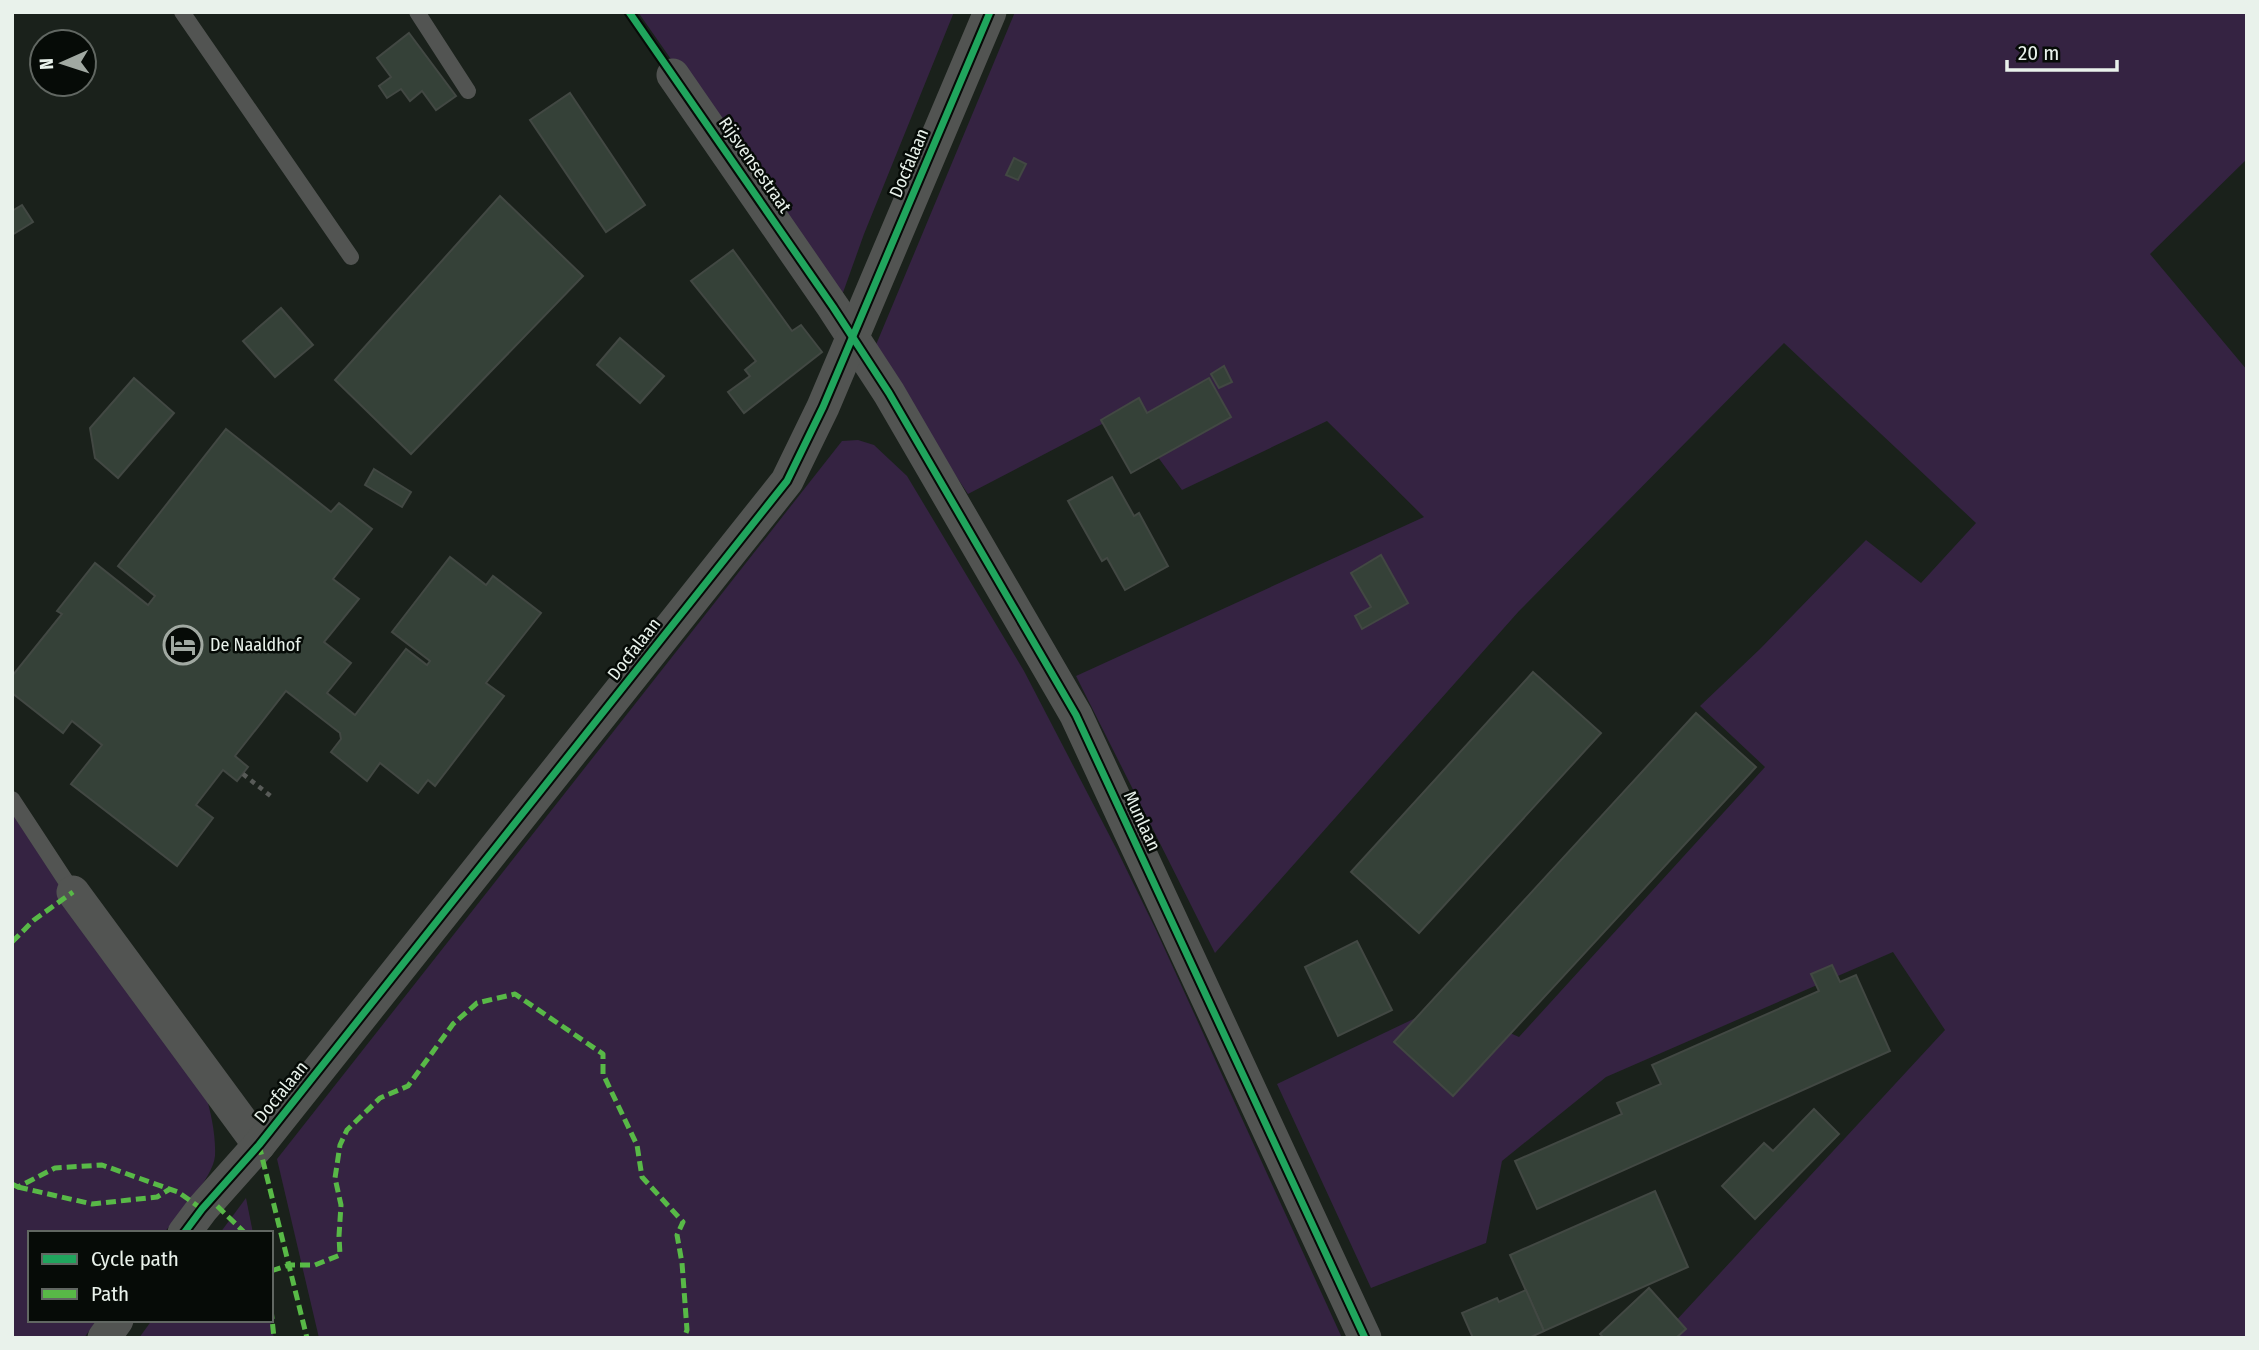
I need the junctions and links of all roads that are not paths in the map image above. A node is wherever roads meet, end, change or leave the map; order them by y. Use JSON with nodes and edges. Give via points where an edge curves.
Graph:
{"nodes":[{"id":1,"x":181,"y":12,"type":"edge"},
{"id":2,"x":417,"y":12,"type":"edge"},
{"id":3,"x":990,"y":12,"type":"edge"},
{"id":4,"x":673,"y":75,"type":"dead end"},
{"id":5,"x":468,"y":91,"type":"dead end"},
{"id":6,"x":351,"y":257,"type":"dead end"},
{"id":7,"x":852,"y":337,"type":"junction"},
{"id":8,"x":12,"y":799,"type":"edge"},
{"id":9,"x":73,"y":892,"type":"joint"},
{"id":10,"x":259,"y":1145,"type":"junction"},
{"id":11,"x":186,"y":1231,"type":"edge"},
{"id":12,"x":116,"y":1322,"type":"edge"},
{"id":13,"x":104,"y":1338,"type":"edge"},
{"id":14,"x":1365,"y":1338,"type":"edge"}],
"edges":[{"from":1,"to":6,"type":"lane"},
{"from":2,"to":5,"type":"lane"},
{"from":3,"to":7,"type":"street","name":"Docfalaan"},
{"from":4,"to":7,"type":"street","name":"Rijsvensestraat"},
{"from":7,"to":10,"type":"street","name":"Docfalaan","via":[[787,481]]},
{"from":7,"to":14,"type":"street","name":"Munlaan","via":[[927,455],[1076,715]]},
{"from":8,"to":9,"type":"lane"},
{"from":9,"to":10,"type":"street"},
{"from":10,"to":11,"type":"street","name":"Docfalaan"},
{"from":12,"to":13,"type":"street"}]}
